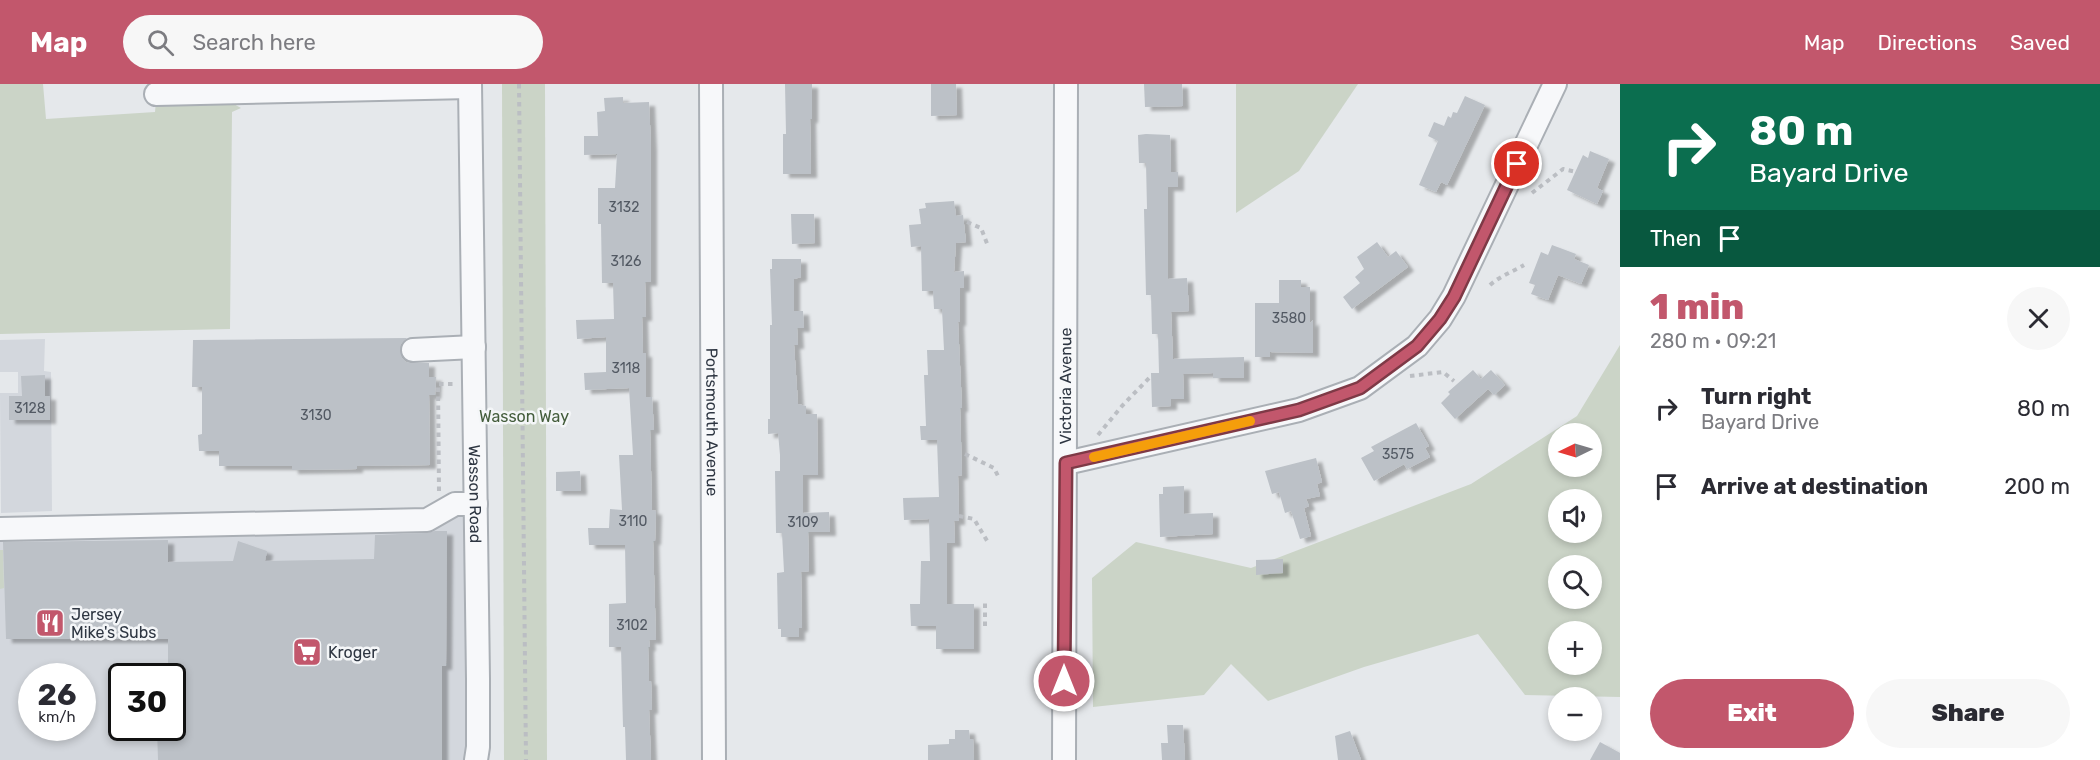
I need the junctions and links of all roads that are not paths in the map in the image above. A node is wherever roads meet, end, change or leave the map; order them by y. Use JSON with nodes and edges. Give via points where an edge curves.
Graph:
{"nodes":[{"id":1,"x":711,"y":84,"type":"edge"},
{"id":2,"x":1066,"y":84,"type":"edge"},
{"id":3,"x":1555,"y":84,"type":"edge"},
{"id":4,"x":470,"y":85,"type":"edge"},
{"id":5,"x":156,"y":94,"type":"dead end"},
{"id":6,"x":474,"y":347,"type":"junction"},
{"id":7,"x":413,"y":350,"type":"dead end"},
{"id":8,"x":1066,"y":463,"type":"junction"},
{"id":9,"x":476,"y":504,"type":"junction"},
{"id":10,"x":0,"y":529,"type":"edge"},
{"id":11,"x":476,"y":760,"type":"edge"},
{"id":12,"x":714,"y":760,"type":"edge"},
{"id":13,"x":1064,"y":760,"type":"edge"}],
"edges":[{"from":1,"to":12,"type":"street","name":"Portsmouth Avenue"},
{"from":2,"to":8,"type":"street","name":"Victoria Avenue"},
{"from":3,"to":8,"type":"street","via":[[1454,297],[1417,346],[1360,388],[1299,410]]},
{"from":4,"to":5,"type":"street"},
{"from":4,"to":6,"type":"street","name":"Wasson Road"},
{"from":6,"to":7,"type":"street"},
{"from":6,"to":9,"type":"street","name":"Wasson Road"},
{"from":8,"to":13,"type":"street","name":"Victoria Avenue"},
{"from":9,"to":10,"type":"street","via":[[454,504],[427,519]]},
{"from":9,"to":11,"type":"street","name":"Wasson Road"}]}
